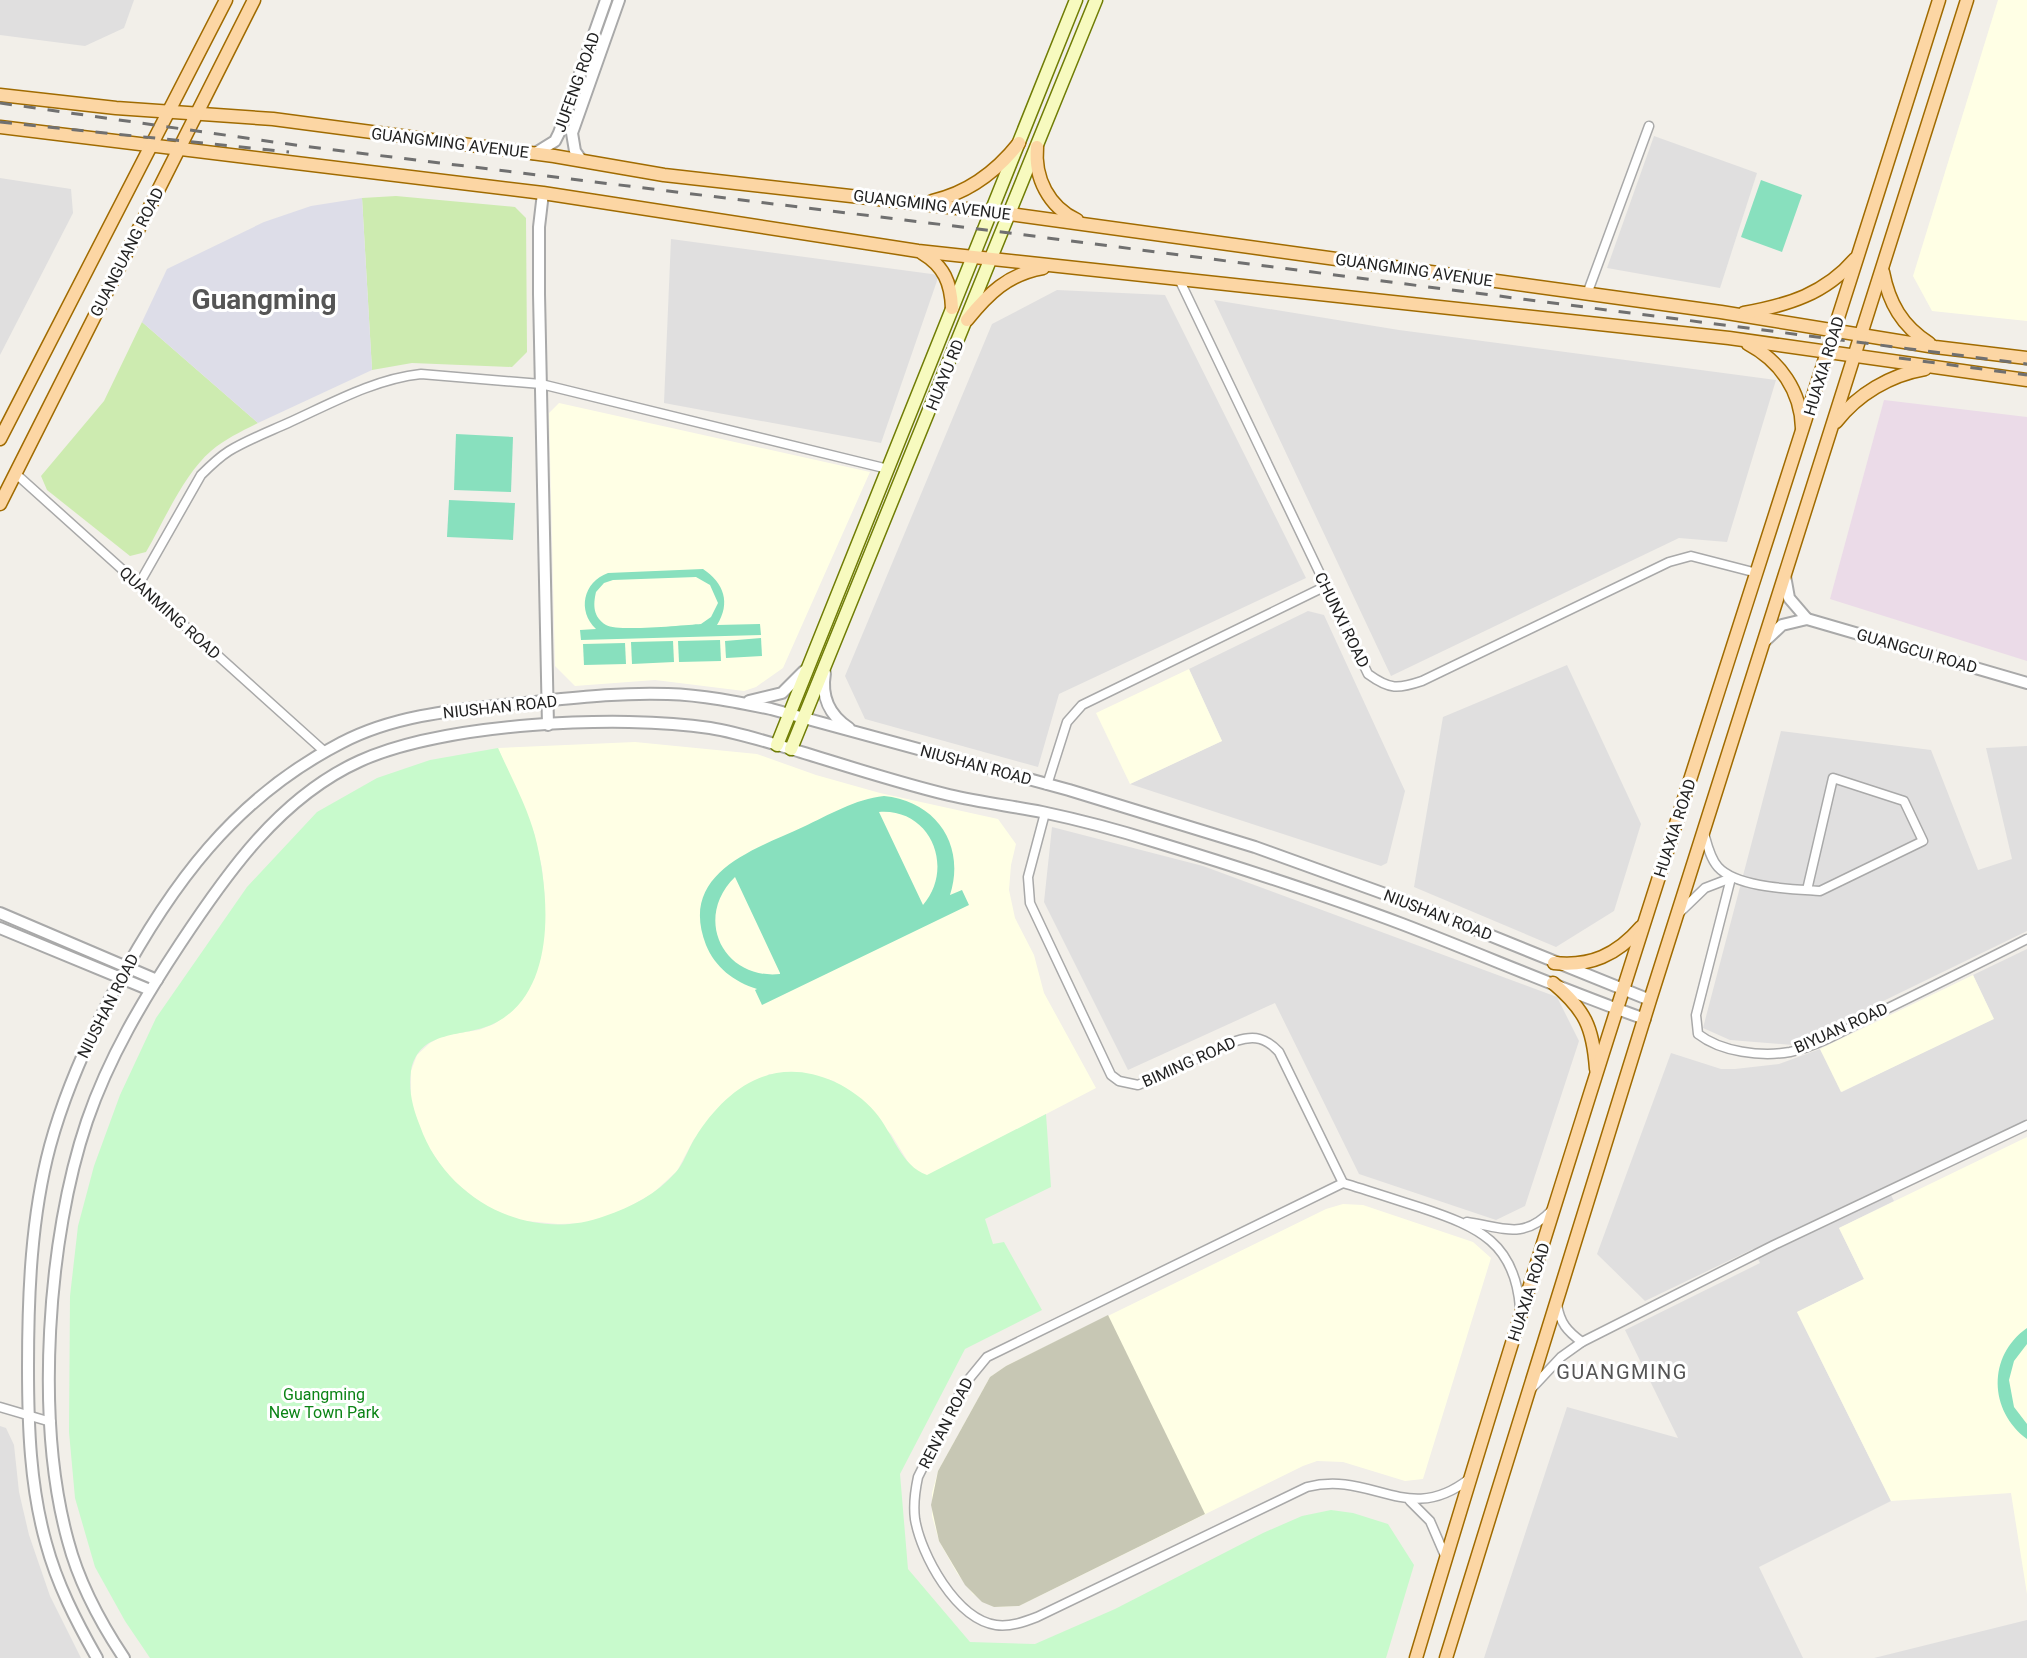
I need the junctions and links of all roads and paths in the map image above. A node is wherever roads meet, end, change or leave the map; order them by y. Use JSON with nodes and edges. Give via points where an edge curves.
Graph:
{"nodes":[{"id":1,"x":226,"y":0,"type":"edge"},
{"id":2,"x":254,"y":0,"type":"edge"},
{"id":3,"x":606,"y":0,"type":"edge"},
{"id":4,"x":619,"y":0,"type":"edge"},
{"id":5,"x":1076,"y":0,"type":"edge"},
{"id":6,"x":1096,"y":0,"type":"edge"},
{"id":7,"x":1939,"y":0,"type":"edge"},
{"id":8,"x":1967,"y":0,"type":"edge"},
{"id":9,"x":0,"y":95,"type":"edge"},
{"id":10,"x":168,"y":112,"type":"junction"},
{"id":11,"x":197,"y":114,"type":"junction"},
{"id":12,"x":1649,"y":126,"type":"dead end"},
{"id":13,"x":0,"y":127,"type":"edge"},
{"id":14,"x":1019,"y":144,"type":"junction"},
{"id":15,"x":150,"y":146,"type":"junction"},
{"id":16,"x":1037,"y":147,"type":"junction"},
{"id":17,"x":179,"y":150,"type":"junction"},
{"id":18,"x":534,"y":154,"type":"junction"},
{"id":19,"x":582,"y":161,"type":"junction"},
{"id":20,"x":543,"y":193,"type":"junction"},
{"id":21,"x":922,"y":204,"type":"junction"},
{"id":22,"x":992,"y":212,"type":"junction"},
{"id":23,"x":1010,"y":214,"type":"junction"},
{"id":24,"x":1090,"y":225,"type":"junction"},
{"id":25,"x":918,"y":251,"type":"junction"},
{"id":26,"x":1859,"y":253,"type":"junction"},
{"id":27,"x":972,"y":257,"type":"junction"},
{"id":28,"x":990,"y":259,"type":"junction"},
{"id":29,"x":1058,"y":267,"type":"junction"},
{"id":30,"x":1882,"y":270,"type":"junction"},
{"id":31,"x":1179,"y":279,"type":"junction"},
{"id":32,"x":1587,"y":294,"type":"junction"},
{"id":33,"x":952,"y":308,"type":"junction"},
{"id":34,"x":1735,"y":314,"type":"junction"},
{"id":35,"x":967,"y":320,"type":"junction"},
{"id":36,"x":1835,"y":331,"type":"junction"},
{"id":37,"x":1862,"y":335,"type":"junction"},
{"id":38,"x":1730,"y":338,"type":"junction"},
{"id":39,"x":1935,"y":347,"type":"junction"},
{"id":40,"x":1829,"y":352,"type":"junction"},
{"id":41,"x":1855,"y":356,"type":"junction"},
{"id":42,"x":2027,"y":358,"type":"edge"},
{"id":43,"x":1933,"y":368,"type":"junction"},
{"id":44,"x":2027,"y":380,"type":"edge"},
{"id":45,"x":541,"y":384,"type":"junction"},
{"id":46,"x":1833,"y":425,"type":"junction"},
{"id":47,"x":1802,"y":436,"type":"junction"},
{"id":48,"x":0,"y":439,"type":"edge"},
{"id":49,"x":888,"y":469,"type":"junction"},
{"id":50,"x":15,"y":473,"type":"junction"},
{"id":51,"x":0,"y":504,"type":"edge"},
{"id":52,"x":1757,"y":573,"type":"junction"},
{"id":53,"x":1785,"y":576,"type":"junction"},
{"id":54,"x":139,"y":584,"type":"junction"},
{"id":55,"x":1326,"y":586,"type":"junction"},
{"id":56,"x":1807,"y":619,"type":"junction"},
{"id":57,"x":1765,"y":641,"type":"junction"},
{"id":58,"x":812,"y":658,"type":"junction"},
{"id":59,"x":828,"y":664,"type":"junction"},
{"id":60,"x":2027,"y":683,"type":"edge"},
{"id":61,"x":547,"y":701,"type":"junction"},
{"id":62,"x":732,"y":701,"type":"junction"},
{"id":63,"x":789,"y":714,"type":"junction"},
{"id":64,"x":802,"y":718,"type":"junction"},
{"id":65,"x":548,"y":725,"type":"junction"},
{"id":66,"x":860,"y":734,"type":"junction"},
{"id":67,"x":777,"y":745,"type":"junction"},
{"id":68,"x":791,"y":749,"type":"junction"},
{"id":69,"x":325,"y":752,"type":"junction"},
{"id":70,"x":1047,"y":785,"type":"junction"},
{"id":71,"x":1045,"y":813,"type":"junction"},
{"id":72,"x":1704,"y":832,"type":"junction"},
{"id":73,"x":1731,"y":878,"type":"junction"},
{"id":74,"x":1808,"y":890,"type":"junction"},
{"id":75,"x":0,"y":913,"type":"edge"},
{"id":76,"x":1676,"y":916,"type":"junction"},
{"id":77,"x":1644,"y":924,"type":"junction"},
{"id":78,"x":0,"y":928,"type":"edge"},
{"id":79,"x":2027,"y":939,"type":"edge"},
{"id":80,"x":1554,"y":963,"type":"junction"},
{"id":81,"x":127,"y":966,"type":"junction"},
{"id":82,"x":121,"y":978,"type":"junction"},
{"id":83,"x":157,"y":980,"type":"junction"},
{"id":84,"x":1553,"y":984,"type":"junction"},
{"id":85,"x":150,"y":990,"type":"junction"},
{"id":86,"x":1624,"y":991,"type":"junction"},
{"id":87,"x":1650,"y":1000,"type":"junction"},
{"id":88,"x":1618,"y":1009,"type":"junction"},
{"id":89,"x":1645,"y":1019,"type":"junction"},
{"id":90,"x":1597,"y":1078,"type":"junction"},
{"id":91,"x":2027,"y":1125,"type":"edge"},
{"id":92,"x":1343,"y":1183,"type":"junction"},
{"id":93,"x":1556,"y":1205,"type":"junction"},
{"id":94,"x":1461,"y":1221,"type":"junction"},
{"id":95,"x":1556,"y":1303,"type":"junction"},
{"id":96,"x":1521,"y":1316,"type":"junction"},
{"id":97,"x":1582,"y":1342,"type":"junction"},
{"id":98,"x":1529,"y":1392,"type":"junction"},
{"id":99,"x":0,"y":1407,"type":"edge"},
{"id":100,"x":28,"y":1415,"type":"junction"},
{"id":101,"x":51,"y":1422,"type":"junction"},
{"id":102,"x":1469,"y":1479,"type":"junction"},
{"id":103,"x":1410,"y":1501,"type":"junction"},
{"id":104,"x":1446,"y":1558,"type":"junction"},
{"id":105,"x":97,"y":1658,"type":"edge"},
{"id":106,"x":123,"y":1658,"type":"edge"},
{"id":107,"x":1416,"y":1658,"type":"edge"},
{"id":108,"x":1446,"y":1658,"type":"edge"}],
"edges":[{"from":1,"to":10,"type":"main road"},
{"from":2,"to":11,"type":"main road","name":"GUANGUANG ROAD"},
{"from":3,"to":18,"type":"street","name":"JUFENG ROAD","via":[[559,133],[555,141]]},
{"from":4,"to":19,"type":"street","name":"JUFENG ROAD","via":[[572,133],[575,151]]},
{"from":5,"to":14,"type":"main road","name":"HUAYU RD"},
{"from":6,"to":16,"type":"main road","name":"HUAYU RD"},
{"from":7,"to":26,"type":"main road","name":"HUAXIA ROAD"},
{"from":8,"to":30,"type":"main road","name":"HUAXIA ROAD"},
{"from":9,"to":10,"type":"main road","name":"GUANGMING AVENUE"},
{"from":10,"to":11,"type":"main road","name":"GUANGMING AVENUE"},
{"from":10,"to":15,"type":"main road","name":"GUANGUANG ROAD"},
{"from":11,"to":17,"type":"main road","name":"GUANGUANG ROAD"},
{"from":11,"to":18,"type":"main road","name":"GUANGMING AVENUE","via":[[273,119]]},
{"from":12,"to":32,"type":"street"},
{"from":13,"to":15,"type":"main road","name":"GUANGMING AVENUE"},
{"from":14,"to":21,"type":"main road","via":[[971,187]]},
{"from":14,"to":22,"type":"main road","name":"HUAYU RD"},
{"from":15,"to":17,"type":"main road","name":"GUANGMING AVENUE"},
{"from":15,"to":48,"type":"main road","name":"GUANGUANG ROAD"},
{"from":16,"to":23,"type":"main road","name":"HUAYU RD"},
{"from":16,"to":24,"type":"main road","via":[[1038,174],[1050,199],[1072,218]]},
{"from":17,"to":20,"type":"main road","name":"GUANGMING AVENUE"},
{"from":17,"to":50,"type":"main road","name":"GUANGUANG ROAD"},
{"from":18,"to":19,"type":"main road","name":"GUANGMING AVENUE"},
{"from":19,"to":21,"type":"main road","name":"GUANGMING AVENUE","via":[[664,175]]},
{"from":20,"to":25,"type":"main road","name":"GUANGMING AVENUE"},
{"from":20,"to":45,"type":"street","via":[[539,227]]},
{"from":21,"to":22,"type":"main road","name":"GUANGMING AVENUE"},
{"from":22,"to":23,"type":"main road","name":"GUANGMING AVENUE"},
{"from":22,"to":27,"type":"main road","name":"HUAYU RD"},
{"from":23,"to":24,"type":"main road","name":"GUANGMING AVENUE"},
{"from":23,"to":28,"type":"main road","name":"HUAYU RD"},
{"from":24,"to":32,"type":"main road","name":"GUANGMING AVENUE"},
{"from":25,"to":27,"type":"main road","name":"GUANGMING AVENUE"},
{"from":25,"to":33,"type":"main road","via":[[946,275]]},
{"from":26,"to":34,"type":"main road","via":[[1831,282],[1814,293],[1777,307]]},
{"from":26,"to":36,"type":"main road","name":"HUAXIA ROAD"},
{"from":27,"to":28,"type":"main road","name":"GUANGMING AVENUE"},
{"from":27,"to":33,"type":"main road","name":"HUAYU RD"},
{"from":28,"to":29,"type":"main road","name":"GUANGMING AVENUE"},
{"from":28,"to":35,"type":"main road","name":"HUAYU RD"},
{"from":29,"to":31,"type":"main road","name":"GUANGMING AVENUE"},
{"from":29,"to":35,"type":"main road","via":[[1012,278],[984,298]]},
{"from":30,"to":37,"type":"main road","name":"HUAXIA ROAD"},
{"from":30,"to":39,"type":"main road","via":[[1886,289],[1904,323]]},
{"from":31,"to":38,"type":"main road","name":"GUANGMING AVENUE"},
{"from":31,"to":55,"type":"street","name":"CHUNXI ROAD"},
{"from":32,"to":34,"type":"main road","name":"GUANGMING AVENUE"},
{"from":33,"to":49,"type":"main road","name":"HUAYU RD"},
{"from":34,"to":36,"type":"main road","name":"GUANGMING AVENUE"},
{"from":35,"to":59,"type":"main road","name":"HUAYU RD"},
{"from":36,"to":37,"type":"main road","name":"GUANGMING AVENUE"},
{"from":36,"to":40,"type":"main road","name":"HUAXIA ROAD"},
{"from":37,"to":39,"type":"main road","name":"GUANGMING AVENUE"},
{"from":37,"to":41,"type":"main road","name":"HUAXIA ROAD"},
{"from":38,"to":40,"type":"main road","name":"GUANGMING AVENUE"},
{"from":38,"to":47,"type":"main road","via":[[1760,351],[1784,374],[1798,403]]},
{"from":39,"to":42,"type":"main road","name":"GUANGMING AVENUE"},
{"from":40,"to":41,"type":"main road","name":"GUANGMING AVENUE"},
{"from":40,"to":47,"type":"main road","name":"HUAXIA ROAD"},
{"from":41,"to":43,"type":"main road","name":"GUANGMING AVENUE"},
{"from":41,"to":46,"type":"main road","name":"HUAXIA ROAD"},
{"from":43,"to":44,"type":"main road","name":"GUANGMING AVENUE"},
{"from":43,"to":46,"type":"main road","via":[[1907,373],[1877,386]]},
{"from":45,"to":49,"type":"street"},
{"from":45,"to":54,"type":"street","via":[[421,374],[403,376],[383,381],[232,449],[201,475]]},
{"from":45,"to":61,"type":"street"},
{"from":46,"to":53,"type":"main road","name":"HUAXIA ROAD"},
{"from":47,"to":52,"type":"main road","name":"HUAXIA ROAD"},
{"from":49,"to":58,"type":"main road","name":"HUAYU RD"},
{"from":50,"to":51,"type":"main road","name":"GUANGUANG ROAD"},
{"from":50,"to":54,"type":"street","name":"QUANMING ROAD"},
{"from":52,"to":55,"type":"street","name":"CHUNXI ROAD","via":[[1691,556],[1669,562],[1403,687],[1384,686],[1368,674]]},
{"from":52,"to":77,"type":"main road","name":"HUAXIA ROAD"},
{"from":53,"to":56,"type":"street","via":[[1789,598]]},
{"from":53,"to":57,"type":"main road","name":"HUAXIA ROAD"},
{"from":54,"to":69,"type":"street","name":"QUANMING ROAD"},
{"from":55,"to":70,"type":"street","via":[[1082,705],[1067,722]]},
{"from":56,"to":57,"type":"street","via":[[1782,625]]},
{"from":56,"to":60,"type":"street","name":"GUANGCUI ROAD"},
{"from":57,"to":72,"type":"main road","name":"HUAXIA ROAD"},
{"from":58,"to":62,"type":"street","via":[[782,693],[761,700]]},
{"from":58,"to":63,"type":"main road","name":"HUAYU RD"},
{"from":59,"to":64,"type":"main road","name":"HUAYU RD"},
{"from":59,"to":66,"type":"street","via":[[824,686],[828,707],[840,722]]},
{"from":61,"to":62,"type":"street","name":"NIUSHAN ROAD","via":[[666,694]]},
{"from":61,"to":65,"type":"street"},
{"from":61,"to":69,"type":"street","name":"NIUSHAN ROAD","via":[[413,717]]},
{"from":62,"to":63,"type":"street","name":"NIUSHAN ROAD"},
{"from":63,"to":64,"type":"street","name":"NIUSHAN ROAD"},
{"from":63,"to":67,"type":"main road","name":"HUAYU RD"},
{"from":64,"to":66,"type":"street","name":"NIUSHAN ROAD"},
{"from":64,"to":68,"type":"main road","name":"HUAYU RD"},
{"from":65,"to":67,"type":"street","name":"NIUSHAN ROAD","via":[[688,725],[738,733]]},
{"from":65,"to":83,"type":"street","name":"NIUSHAN ROAD","via":[[469,732],[423,741],[361,760],[327,779],[235,864]]},
{"from":66,"to":70,"type":"street","name":"NIUSHAN ROAD"},
{"from":67,"to":68,"type":"street","name":"NIUSHAN ROAD"},
{"from":68,"to":71,"type":"street","name":"NIUSHAN ROAD","via":[[948,795]]},
{"from":69,"to":81,"type":"street","name":"NIUSHAN ROAD","via":[[268,790],[206,848],[171,894]]},
{"from":70,"to":80,"type":"street","name":"NIUSHAN ROAD","via":[[1256,847],[1482,931]]},
{"from":71,"to":84,"type":"street","name":"NIUSHAN ROAD","via":[[1213,859],[1397,922]]},
{"from":71,"to":92,"type":"street","name":"BIMING ROAD","via":[[1028,877],[1030,903],[1111,1075],[1119,1082],[1138,1085],[1236,1041],[1248,1037],[1264,1039],[1279,1052]]},
{"from":72,"to":73,"type":"street","via":[[1717,866]]},
{"from":72,"to":76,"type":"main road","name":"HUAXIA ROAD"},
{"from":73,"to":74,"type":"street"},
{"from":73,"to":76,"type":"street","via":[[1705,888]]},
{"from":73,"to":79,"type":"street","name":"BIYUAN ROAD","via":[[1696,1014],[1698,1034],[1727,1048],[1756,1053],[1790,1052],[1831,1036]]},
{"from":74,"to":74,"type":"street","via":[[1827,889],[1923,841],[1904,801],[1833,778]]},
{"from":75,"to":81,"type":"street"},
{"from":76,"to":87,"type":"main road","name":"HUAXIA ROAD"},
{"from":77,"to":80,"type":"main road","via":[[1603,958],[1581,964]]},
{"from":77,"to":86,"type":"main road","name":"HUAXIA ROAD"},
{"from":78,"to":82,"type":"street"},
{"from":80,"to":86,"type":"street","name":"NIUSHAN ROAD"},
{"from":81,"to":82,"type":"street","name":"NIUSHAN ROAD"},
{"from":81,"to":83,"type":"street"},
{"from":82,"to":85,"type":"street"},
{"from":82,"to":100,"type":"street","name":"NIUSHAN ROAD","via":[[71,1081],[49,1150],[30,1282]]},
{"from":83,"to":85,"type":"street","name":"NIUSHAN ROAD"},
{"from":84,"to":88,"type":"street","name":"NIUSHAN ROAD"},
{"from":84,"to":90,"type":"main road","via":[[1573,1000],[1588,1023]]},
{"from":85,"to":101,"type":"street","name":"NIUSHAN ROAD","via":[[105,1074],[75,1156],[60,1227],[53,1294]]},
{"from":86,"to":87,"type":"street","name":"NIUSHAN ROAD"},
{"from":86,"to":88,"type":"main road","name":"HUAXIA ROAD"},
{"from":87,"to":89,"type":"main road","name":"HUAXIA ROAD"},
{"from":88,"to":89,"type":"street","name":"NIUSHAN ROAD"},
{"from":88,"to":90,"type":"main road","name":"HUAXIA ROAD"},
{"from":89,"to":95,"type":"main road","name":"HUAXIA ROAD"},
{"from":90,"to":93,"type":"main road","name":"HUAXIA ROAD"},
{"from":91,"to":97,"type":"street","via":[[1774,1245]]},
{"from":92,"to":94,"type":"street"},
{"from":92,"to":103,"type":"street","name":"REN'AN ROAD","via":[[987,1358],[970,1375],[923,1464],[915,1491],[915,1519],[924,1548],[952,1596],[977,1618],[1005,1625],[1037,1617],[1307,1487],[1352,1484]]},
{"from":93,"to":94,"type":"street","via":[[1540,1221],[1522,1230]]},
{"from":93,"to":96,"type":"main road","name":"HUAXIA ROAD"},
{"from":94,"to":96,"type":"street","via":[[1493,1242],[1511,1264],[1519,1289]]},
{"from":95,"to":97,"type":"street","via":[[1560,1321]]},
{"from":95,"to":98,"type":"main road","name":"HUAXIA ROAD"},
{"from":96,"to":102,"type":"main road","name":"HUAXIA ROAD"},
{"from":97,"to":98,"type":"street","via":[[1561,1357]]},
{"from":98,"to":108,"type":"main road","name":"HUAXIA ROAD"},
{"from":99,"to":100,"type":"street"},
{"from":100,"to":101,"type":"street"},
{"from":100,"to":105,"type":"street","name":"NIUSHAN ROAD","via":[[37,1501],[46,1543],[75,1620]]},
{"from":101,"to":106,"type":"street","name":"NIUSHAN ROAD","via":[[59,1504],[70,1548],[90,1602]]},
{"from":102,"to":103,"type":"street","name":"REN'AN ROAD","via":[[1448,1494]]},
{"from":102,"to":104,"type":"main road","name":"HUAXIA ROAD"},
{"from":103,"to":104,"type":"street","name":"REN'AN ROAD","via":[[1430,1521]]},
{"from":104,"to":107,"type":"main road","name":"HUAXIA ROAD"}]}
